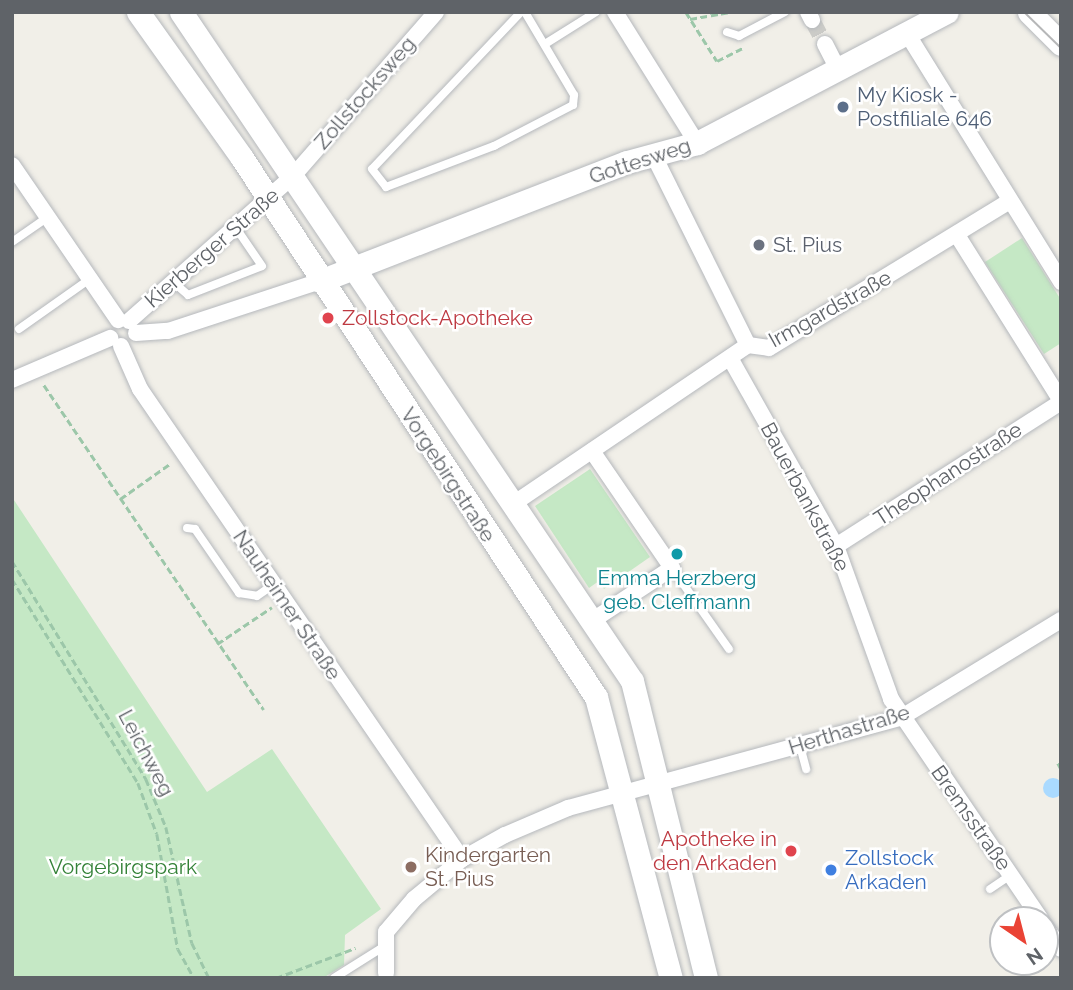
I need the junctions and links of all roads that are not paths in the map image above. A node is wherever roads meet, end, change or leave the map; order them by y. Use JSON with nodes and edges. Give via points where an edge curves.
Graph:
{"nodes":[{"id":1,"x":138,"y":12,"type":"edge"},
{"id":2,"x":181,"y":12,"type":"edge"},
{"id":3,"x":436,"y":12,"type":"edge"},
{"id":4,"x":523,"y":12,"type":"edge"},
{"id":5,"x":596,"y":12,"type":"edge"},
{"id":6,"x":615,"y":12,"type":"edge"},
{"id":7,"x":785,"y":12,"type":"edge"},
{"id":8,"x":947,"y":12,"type":"edge"},
{"id":9,"x":1030,"y":12,"type":"edge"},
{"id":10,"x":727,"y":32,"type":"dead end"},
{"id":11,"x":908,"y":35,"type":"junction"},
{"id":12,"x":545,"y":44,"type":"junction"},
{"id":13,"x":825,"y":44,"type":"tunnel mouth"},
{"id":14,"x":1061,"y":44,"type":"edge"},
{"id":15,"x":839,"y":71,"type":"junction"},
{"id":16,"x":697,"y":142,"type":"junction"},
{"id":17,"x":653,"y":156,"type":"junction"},
{"id":18,"x":12,"y":165,"type":"edge"},
{"id":19,"x":294,"y":174,"type":"junction"},
{"id":20,"x":268,"y":201,"type":"junction"},
{"id":21,"x":1008,"y":202,"type":"junction"},
{"id":22,"x":48,"y":217,"type":"junction"},
{"id":23,"x":236,"y":228,"type":"junction"},
{"id":24,"x":957,"y":235,"type":"junction"},
{"id":25,"x":12,"y":242,"type":"edge"},
{"id":26,"x":355,"y":268,"type":"junction"},
{"id":27,"x":90,"y":279,"type":"junction"},
{"id":28,"x":172,"y":281,"type":"junction"},
{"id":29,"x":320,"y":281,"type":"junction"},
{"id":30,"x":1061,"y":282,"type":"edge"},
{"id":31,"x":128,"y":325,"type":"junction"},
{"id":32,"x":19,"y":329,"type":"dead end"},
{"id":33,"x":116,"y":342,"type":"junction"},
{"id":34,"x":748,"y":345,"type":"junction"},
{"id":35,"x":730,"y":358,"type":"junction"},
{"id":36,"x":12,"y":380,"type":"edge"},
{"id":37,"x":1061,"y":402,"type":"edge"},
{"id":38,"x":592,"y":451,"type":"junction"},
{"id":39,"x":513,"y":504,"type":"junction"},
{"id":40,"x":187,"y":528,"type":"dead end"},
{"id":41,"x":836,"y":546,"type":"junction"},
{"id":42,"x":672,"y":568,"type":"junction"},
{"id":43,"x":274,"y":585,"type":"junction"},
{"id":44,"x":593,"y":620,"type":"junction"},
{"id":45,"x":1061,"y":620,"type":"edge"},
{"id":46,"x":729,"y":649,"type":"dead end"},
{"id":47,"x":902,"y":717,"type":"junction"},
{"id":48,"x":800,"y":746,"type":"junction"},
{"id":49,"x":806,"y":769,"type":"dead end"},
{"id":50,"x":657,"y":783,"type":"junction"},
{"id":51,"x":624,"y":791,"type":"junction"},
{"id":52,"x":462,"y":859,"type":"junction"},
{"id":53,"x":1011,"y":875,"type":"junction"},
{"id":54,"x":990,"y":889,"type":"dead end"},
{"id":55,"x":1032,"y":906,"type":"edge"},
{"id":56,"x":384,"y":940,"type":"junction"},
{"id":57,"x":386,"y":973,"type":"dead end"},
{"id":58,"x":334,"y":978,"type":"edge"},
{"id":59,"x":671,"y":978,"type":"edge"},
{"id":60,"x":706,"y":978,"type":"edge"}],
"edges":[{"from":1,"to":20,"type":"main road","name":"Vorgebirgstraße"},
{"from":2,"to":19,"type":"main road","name":"Vorgebirgstraße"},
{"from":3,"to":19,"type":"street","name":"Zollstocksweg"},
{"from":4,"to":12,"type":"lane"},
{"from":4,"to":12,"type":"lane","via":[[372,169],[386,187],[565,114],[574,95]]},
{"from":5,"to":12,"type":"lane"},
{"from":6,"to":16,"type":"street"},
{"from":7,"to":10,"type":"lane","via":[[739,36]]},
{"from":8,"to":11,"type":"main road","name":"Gottesweg"},
{"from":9,"to":14,"type":"main road"},
{"from":11,"to":15,"type":"main road","name":"Gottesweg"},
{"from":11,"to":21,"type":"street"},
{"from":13,"to":15,"type":"street"},
{"from":15,"to":16,"type":"main road","name":"Gottesweg"},
{"from":16,"to":17,"type":"main road","name":"Gottesweg"},
{"from":17,"to":26,"type":"main road","name":"Gottesweg"},
{"from":17,"to":34,"type":"street"},
{"from":18,"to":22,"type":"street"},
{"from":19,"to":20,"type":"street","name":"Kierberger Straße"},
{"from":19,"to":26,"type":"main road","name":"Vorgebirgstraße"},
{"from":20,"to":23,"type":"street","name":"Kierberger Straße"},
{"from":20,"to":29,"type":"main road","name":"Vorgebirgstraße"},
{"from":21,"to":24,"type":"street","name":"Irmgardstraße"},
{"from":21,"to":30,"type":"street"},
{"from":22,"to":25,"type":"lane"},
{"from":22,"to":27,"type":"street"},
{"from":23,"to":28,"type":"street","name":"Kierberger Straße"},
{"from":23,"to":28,"type":"lane","via":[[262,266],[188,295]]},
{"from":24,"to":34,"type":"street","name":"Irmgardstraße","via":[[769,348]]},
{"from":24,"to":37,"type":"street"},
{"from":26,"to":29,"type":"main road","name":"Gottesweg"},
{"from":26,"to":39,"type":"main road","name":"Vorgebirgstraße"},
{"from":27,"to":31,"type":"street"},
{"from":27,"to":32,"type":"lane"},
{"from":28,"to":31,"type":"street","name":"Kierberger Straße"},
{"from":29,"to":31,"type":"street","name":"Kierberger Straße","via":[[169,331]]},
{"from":29,"to":51,"type":"main road","name":"Vorgebirgstraße","via":[[597,697]]},
{"from":31,"to":33,"type":"street","name":"Kierberger Straße"},
{"from":31,"to":33,"type":"street","name":"Kierberger Straße"},
{"from":33,"to":36,"type":"street","name":"Kierberger Straße"},
{"from":33,"to":43,"type":"street","name":"Nauheimer Straße","via":[[140,390]]},
{"from":34,"to":35,"type":"street","name":"Irmgardstraße"},
{"from":35,"to":38,"type":"street","name":"Irmgardstraße"},
{"from":35,"to":41,"type":"street","name":"Bauerbankstraße"},
{"from":37,"to":41,"type":"street","name":"Theophanostraße"},
{"from":38,"to":39,"type":"street","name":"Irmgardstraße"},
{"from":38,"to":42,"type":"street"},
{"from":39,"to":44,"type":"main road","name":"Vorgebirgstraße"},
{"from":40,"to":43,"type":"lane","via":[[195,529],[239,593],[257,596]]},
{"from":41,"to":47,"type":"street","name":"Bauerbankstraße"},
{"from":42,"to":44,"type":"street"},
{"from":42,"to":46,"type":"lane"},
{"from":43,"to":52,"type":"street","name":"Nauheimer Straße"},
{"from":44,"to":50,"type":"main road","name":"Vorgebirgstraße","via":[[632,681]]},
{"from":45,"to":47,"type":"street","name":"Herthastraße"},
{"from":47,"to":48,"type":"street","name":"Herthastraße"},
{"from":47,"to":53,"type":"street","name":"Bremsstraße"},
{"from":48,"to":49,"type":"lane"},
{"from":48,"to":50,"type":"street","name":"Herthastraße"},
{"from":50,"to":51,"type":"street","name":"Herthastraße"},
{"from":50,"to":60,"type":"main road","name":"Vorgebirgstraße"},
{"from":51,"to":52,"type":"street","name":"Herthastraße","via":[[568,807]]},
{"from":51,"to":59,"type":"main road","name":"Vorgebirgstraße"},
{"from":52,"to":56,"type":"street","name":"Herthastraße"},
{"from":53,"to":54,"type":"lane"},
{"from":53,"to":55,"type":"street","name":"Bremsstraße"},
{"from":56,"to":57,"type":"street"},
{"from":56,"to":58,"type":"lane"}]}
